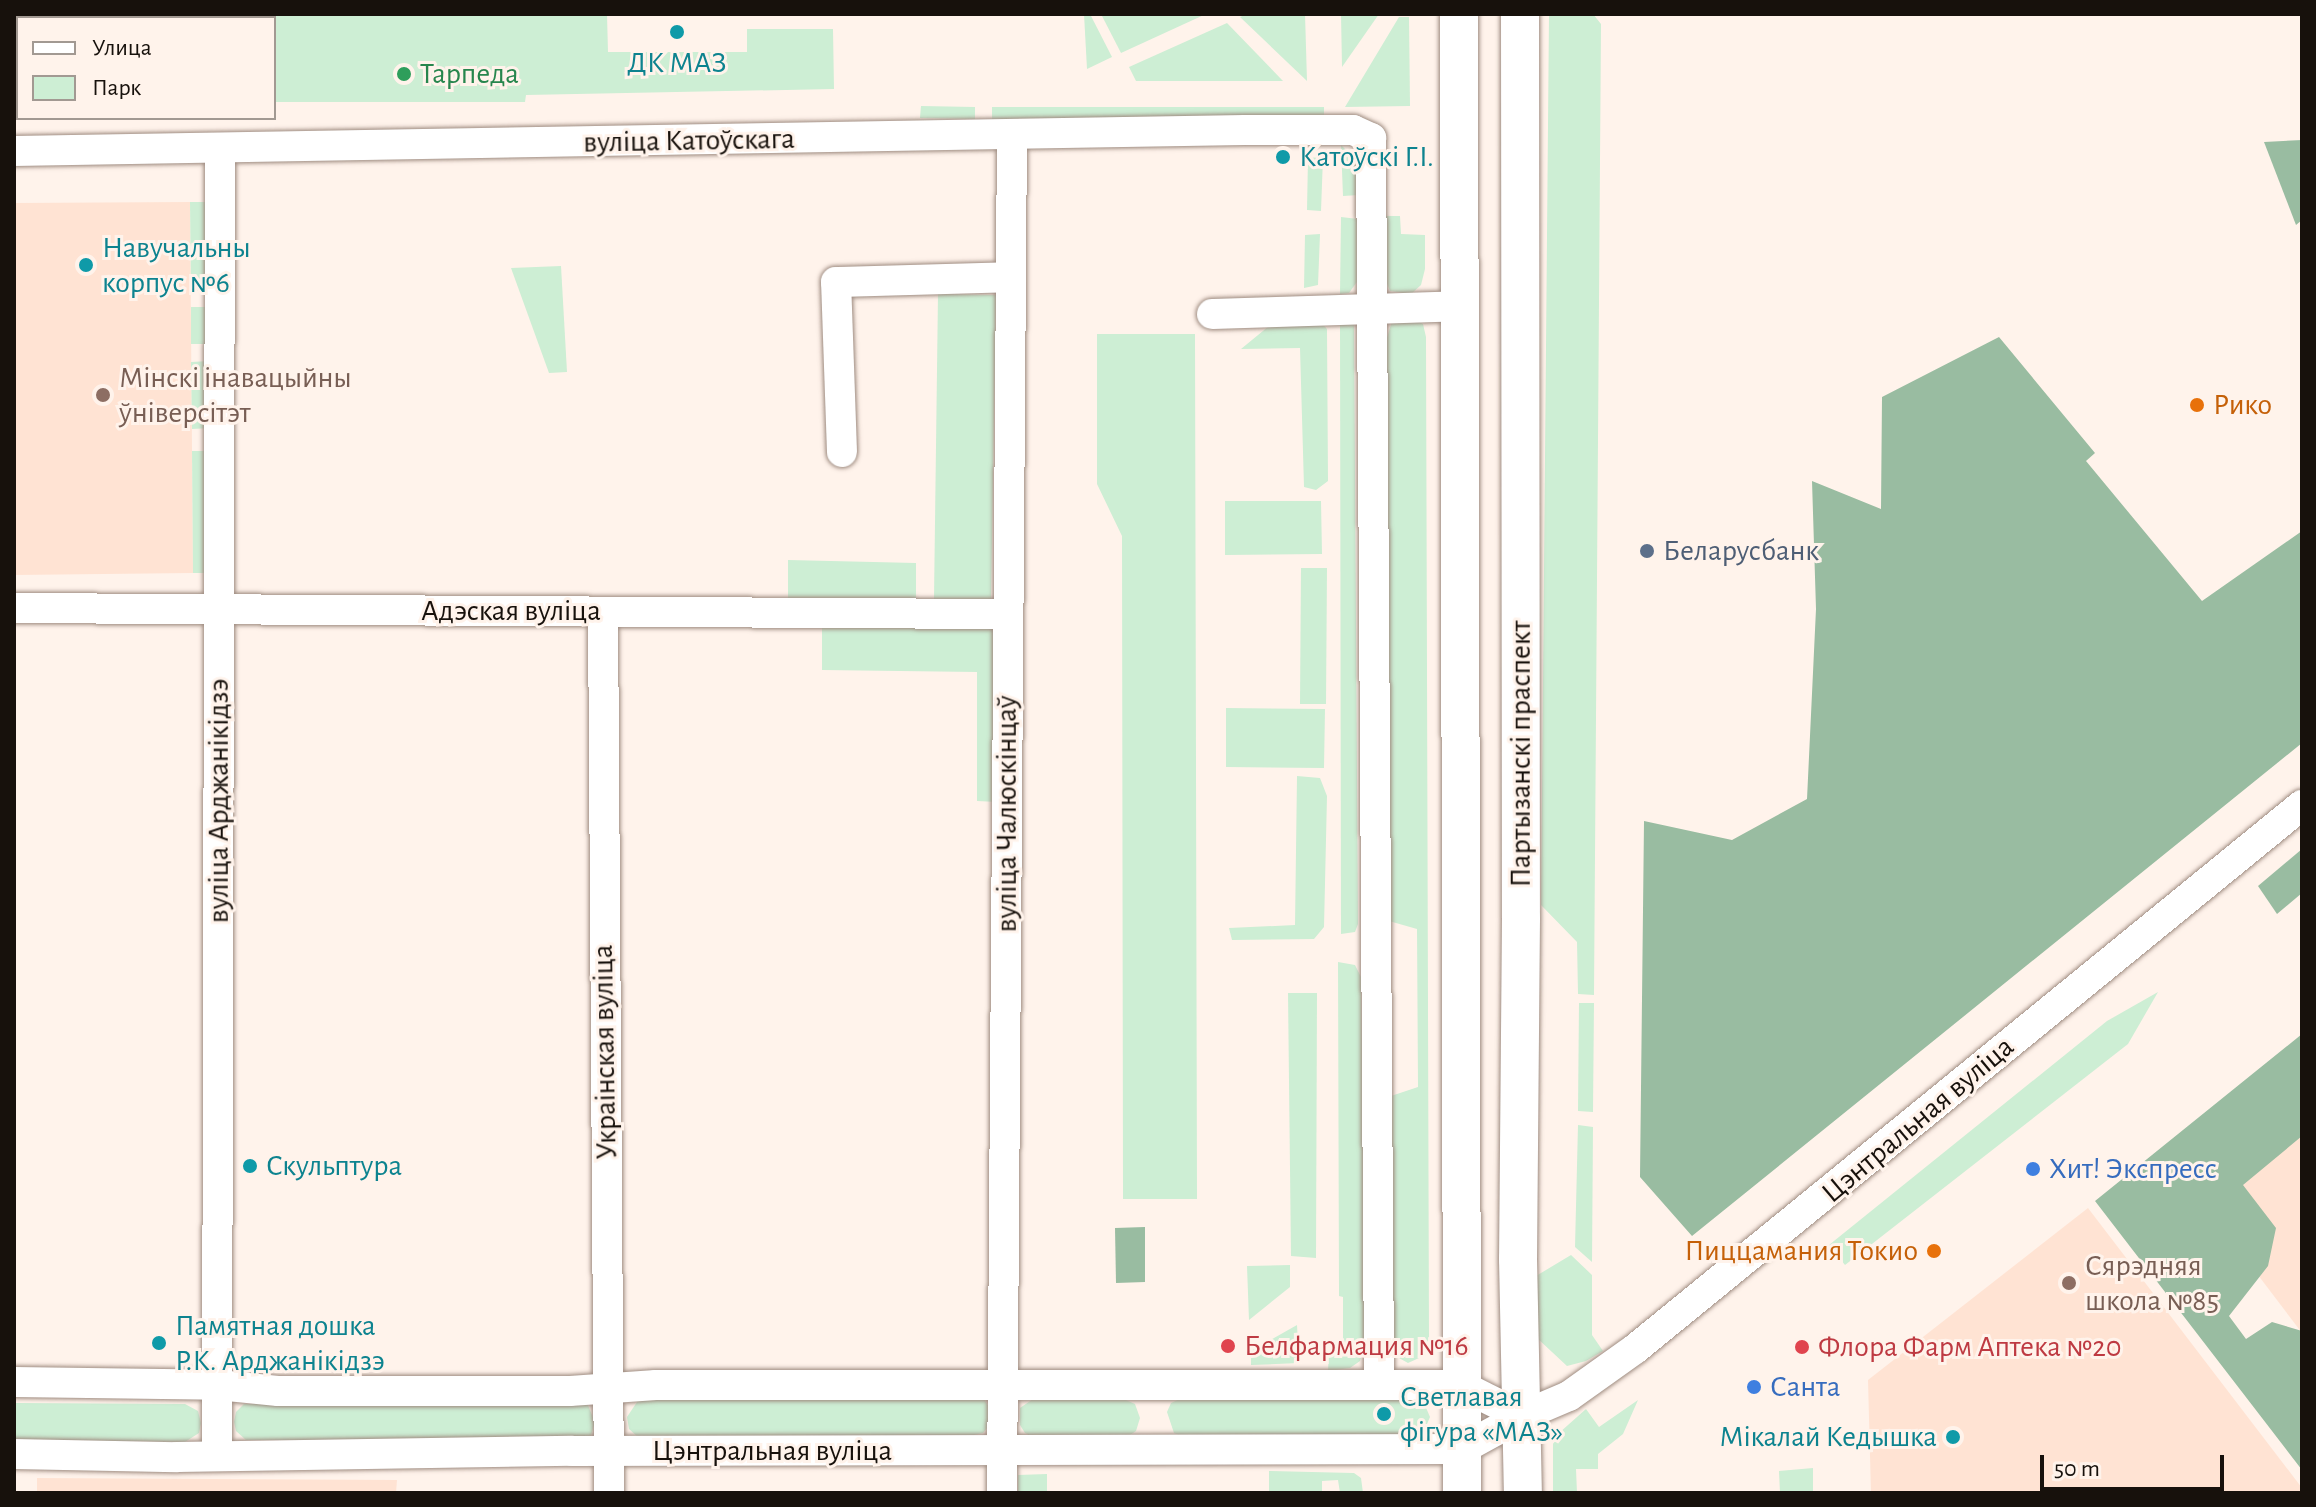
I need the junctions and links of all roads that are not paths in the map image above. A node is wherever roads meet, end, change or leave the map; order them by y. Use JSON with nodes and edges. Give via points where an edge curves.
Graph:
{"nodes":[{"id":1,"x":1459,"y":14,"type":"edge"},
{"id":2,"x":1520,"y":14,"type":"edge"},
{"id":3,"x":1459,"y":75,"type":"junction"},
{"id":4,"x":1012,"y":135,"type":"junction"},
{"id":5,"x":1520,"y":137,"type":"junction"},
{"id":6,"x":220,"y":148,"type":"junction"},
{"id":7,"x":14,"y":151,"type":"edge"},
{"id":8,"x":1011,"y":277,"type":"junction"},
{"id":9,"x":1460,"y":306,"type":"junction"},
{"id":10,"x":1372,"y":309,"type":"junction"},
{"id":11,"x":1212,"y":314,"type":"dead end"},
{"id":12,"x":1521,"y":358,"type":"junction"},
{"id":13,"x":842,"y":452,"type":"dead end"},
{"id":14,"x":14,"y":608,"type":"edge"},
{"id":15,"x":220,"y":609,"type":"junction"},
{"id":16,"x":603,"y":612,"type":"junction"},
{"id":17,"x":1008,"y":614,"type":"junction"},
{"id":18,"x":2302,"y":805,"type":"edge"},
{"id":19,"x":14,"y":1382,"type":"edge"},
{"id":20,"x":218,"y":1385,"type":"junction"},
{"id":21,"x":1003,"y":1385,"type":"junction"},
{"id":22,"x":1379,"y":1385,"type":"junction"},
{"id":23,"x":1460,"y":1385,"type":"junction"},
{"id":24,"x":609,"y":1388,"type":"junction"},
{"id":25,"x":1522,"y":1416,"type":"junction"},
{"id":26,"x":1462,"y":1449,"type":"junction"},
{"id":27,"x":610,"y":1451,"type":"junction"},
{"id":28,"x":1002,"y":1451,"type":"junction"},
{"id":29,"x":14,"y":1454,"type":"edge"},
{"id":30,"x":217,"y":1454,"type":"junction"},
{"id":31,"x":609,"y":1493,"type":"edge"},
{"id":32,"x":1002,"y":1493,"type":"edge"},
{"id":33,"x":1462,"y":1493,"type":"edge"},
{"id":34,"x":1523,"y":1493,"type":"edge"}],
"edges":[{"from":1,"to":3,"type":"main road","name":"Партызанскі праспект"},
{"from":2,"to":5,"type":"main road","name":"Партызанскі праспект"},
{"from":3,"to":5,"type":"main road","via":[[1482,143],[1492,152],[1504,153]]},
{"from":3,"to":9,"type":"main road","name":"Партызанскі праспект"},
{"from":4,"to":6,"type":"street","name":"вуліца Катоўскага"},
{"from":4,"to":8,"type":"street","name":"вуліца Чалюскінцаў"},
{"from":4,"to":10,"type":"street","name":"вуліца Катоўскага","via":[[1364,133],[1372,148]]},
{"from":5,"to":12,"type":"main road","name":"Партызанскі праспект"},
{"from":6,"to":7,"type":"street","name":"вуліца Катоўскага"},
{"from":6,"to":15,"type":"street","name":"вуліца Арджанікідзэ"},
{"from":8,"to":13,"type":"street","via":[[836,282]]},
{"from":8,"to":17,"type":"street","name":"вуліца Чалюскінцаў"},
{"from":9,"to":10,"type":"street"},
{"from":9,"to":12,"type":"main road","via":[[1486,313]]},
{"from":9,"to":23,"type":"main road","name":"Партызанскі праспект"},
{"from":10,"to":11,"type":"street"},
{"from":10,"to":22,"type":"street"},
{"from":12,"to":25,"type":"main road","name":"Партызанскі праспект"},
{"from":14,"to":15,"type":"street","name":"Адэская вуліца"},
{"from":15,"to":16,"type":"street","name":"Адэская вуліца"},
{"from":15,"to":20,"type":"street","name":"вуліца Арджанікідзэ"},
{"from":16,"to":17,"type":"street","name":"Адэская вуліца"},
{"from":16,"to":24,"type":"street","name":"Украінская вуліца"},
{"from":17,"to":21,"type":"street","name":"вуліца Чалюскінцаў"},
{"from":18,"to":25,"type":"street","name":"Цэнтральная вуліца","via":[[1635,1349],[1569,1396]]},
{"from":19,"to":20,"type":"street"},
{"from":20,"to":24,"type":"street","via":[[278,1391]]},
{"from":20,"to":30,"type":"street","name":"вуліца Арджанікідзэ"},
{"from":21,"to":22,"type":"street"},
{"from":21,"to":24,"type":"street"},
{"from":21,"to":28,"type":"street","name":"вуліца Чалюскінцаў"},
{"from":22,"to":23,"type":"street"},
{"from":23,"to":25,"type":"street"},
{"from":23,"to":26,"type":"main road","name":"Партызанскі праспект"},
{"from":24,"to":27,"type":"street","name":"Украінская вуліца"},
{"from":25,"to":26,"type":"street","name":"Цэнтральная вуліца"},
{"from":25,"to":34,"type":"main road","name":"Партызанскі праспект"},
{"from":26,"to":28,"type":"street","name":"Цэнтральная вуліца"},
{"from":26,"to":33,"type":"main road","name":"Партызанскі праспект"},
{"from":27,"to":28,"type":"street","name":"Цэнтральная вуліца"},
{"from":27,"to":30,"type":"street","name":"Цэнтральная вуліца"},
{"from":27,"to":31,"type":"street","name":"Украінская вуліца"},
{"from":28,"to":32,"type":"street","name":"вуліца Чалюскінцаў"},
{"from":29,"to":30,"type":"street","name":"Цэнтральная вуліца"}]}
